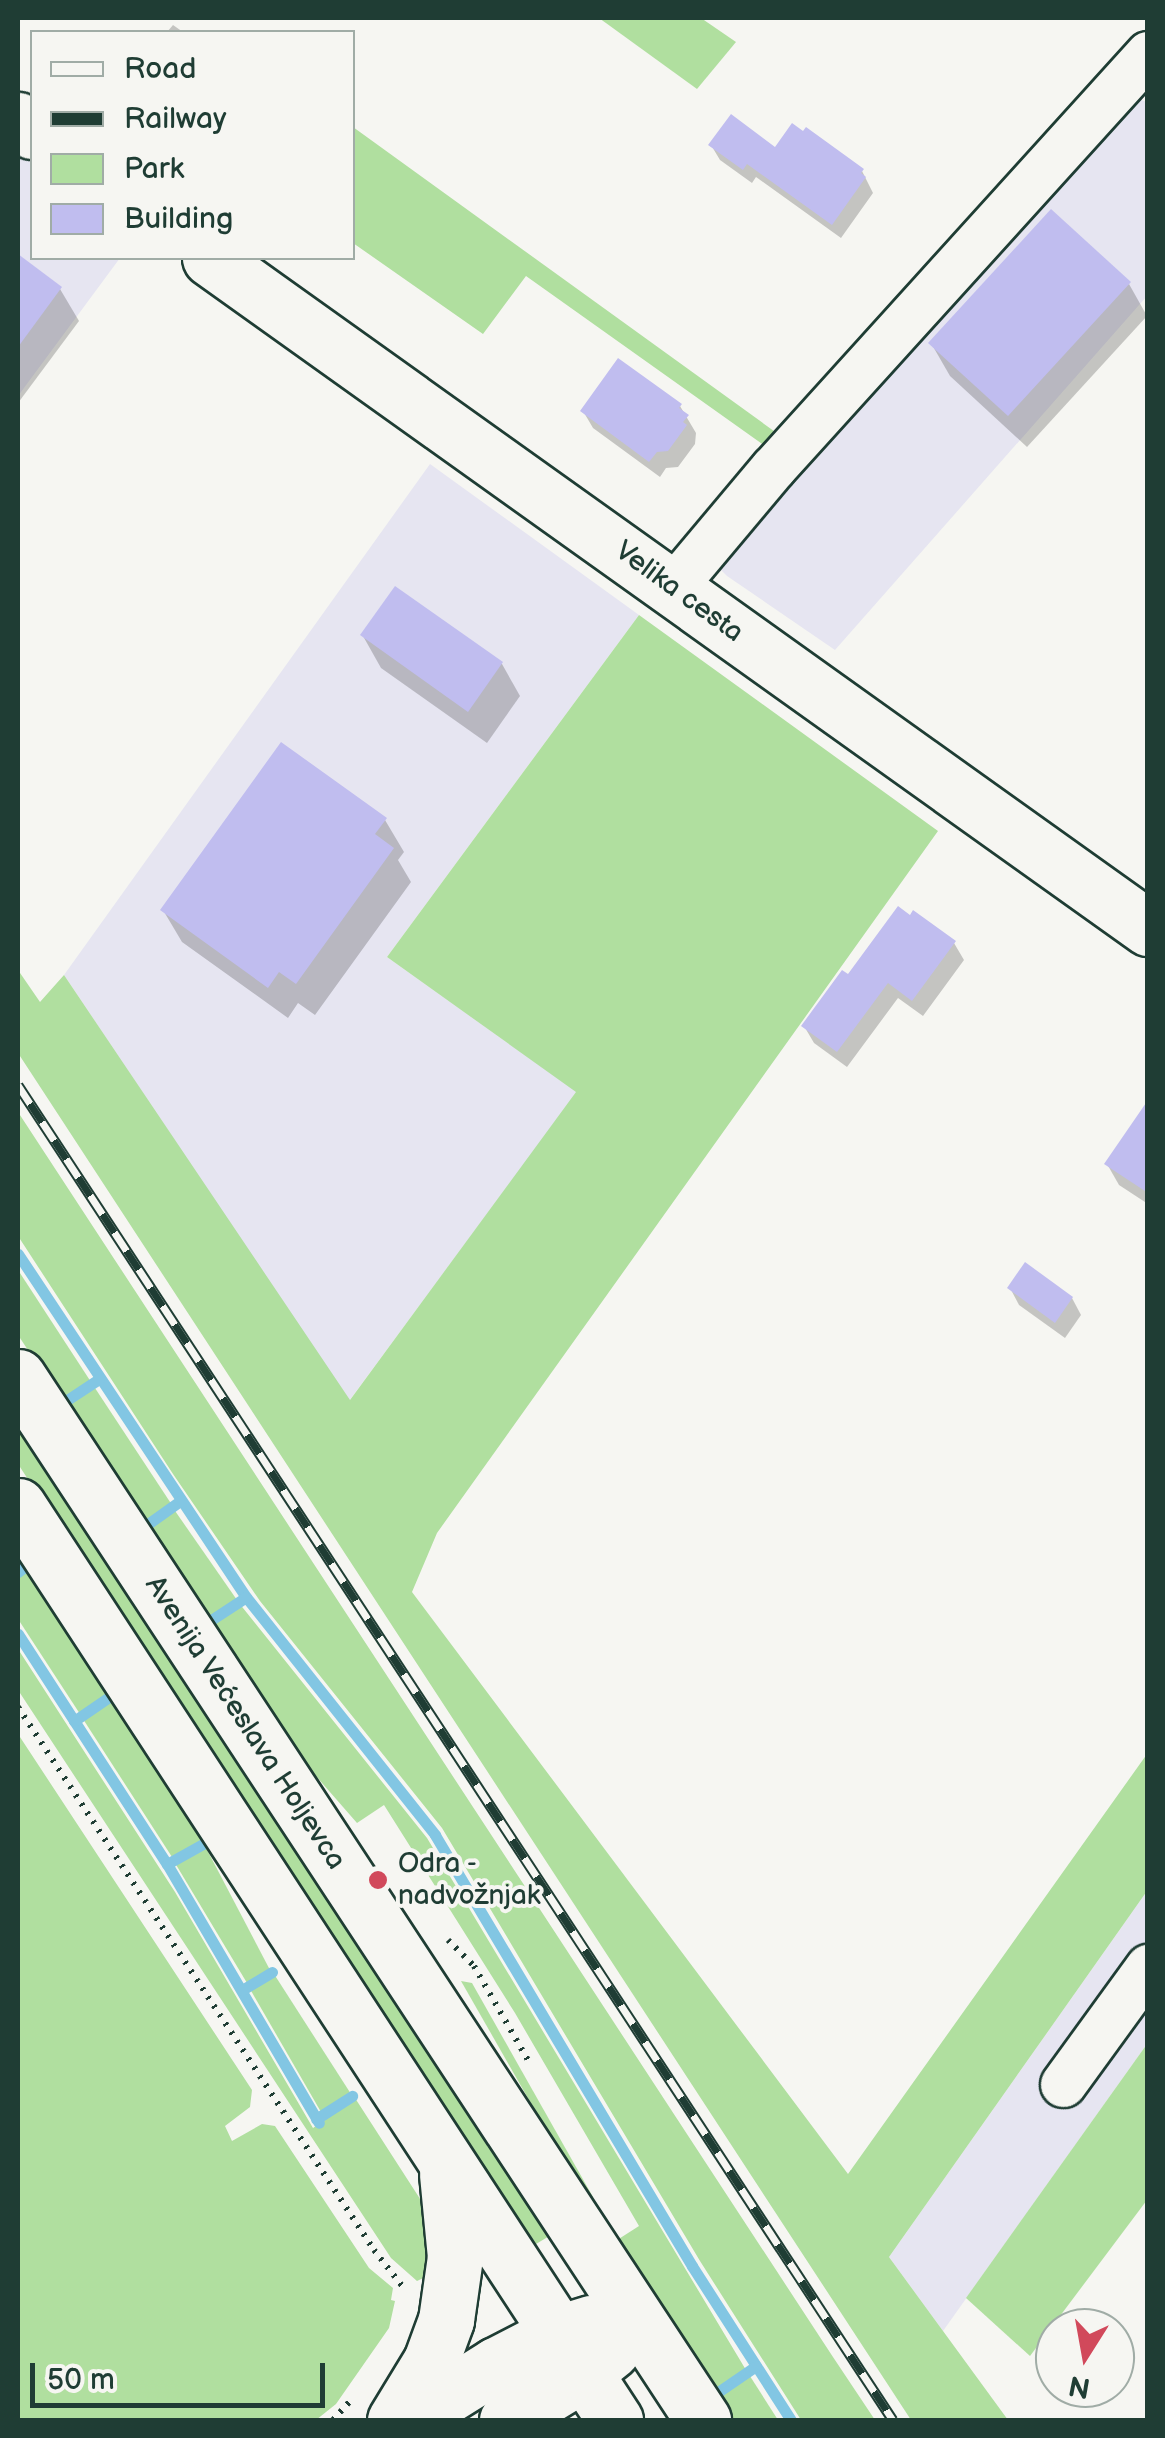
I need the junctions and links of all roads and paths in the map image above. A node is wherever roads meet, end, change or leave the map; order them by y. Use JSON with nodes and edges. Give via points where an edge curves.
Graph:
{"nodes":[{"id":1,"x":1148,"y":54,"type":"edge"},
{"id":2,"x":213,"y":260,"type":"edge"},
{"id":3,"x":673,"y":587,"type":"junction"},
{"id":4,"x":1148,"y":928,"type":"edge"},
{"id":5,"x":18,"y":1377,"type":"edge"},
{"id":6,"x":18,"y":1506,"type":"edge"},
{"id":7,"x":18,"y":1707,"type":"edge"},
{"id":8,"x":1148,"y":1967,"type":"edge"},
{"id":9,"x":1063,"y":2084,"type":"dead end"},
{"id":10,"x":445,"y":2161,"type":"junction"},
{"id":11,"x":446,"y":2320,"type":"junction"},
{"id":12,"x":638,"y":2322,"type":"junction"},
{"id":13,"x":571,"y":2353,"type":"junction"},
{"id":14,"x":395,"y":2420,"type":"edge"},
{"id":15,"x":408,"y":2420,"type":"edge"},
{"id":16,"x":506,"y":2420,"type":"edge"},
{"id":17,"x":614,"y":2420,"type":"edge"},
{"id":18,"x":703,"y":2420,"type":"edge"}],
"edges":[{"from":1,"to":3,"type":"lane"},
{"from":2,"to":3,"type":"main road","name":"Velika cesta"},
{"from":3,"to":4,"type":"main road","name":"Velika cesta"},
{"from":5,"to":12,"type":"main road","name":"Avenija Većeslava Holjevca"},
{"from":6,"to":10,"type":"main road"},
{"from":7,"to":11,"type":"path","via":[[374,2250],[418,2305]]},
{"from":8,"to":9,"type":"lane"},
{"from":10,"to":11,"type":"main road","via":[[455,2257]]},
{"from":10,"to":13,"type":"main road"},
{"from":11,"to":14,"type":"main road"},
{"from":12,"to":13,"type":"main road"},
{"from":12,"to":18,"type":"main road","name":"Avenija Većeslava Holjevca"},
{"from":13,"to":15,"type":"main road","via":[[496,2365]]},
{"from":13,"to":16,"type":"main road"},
{"from":13,"to":17,"type":"main road"}]}
